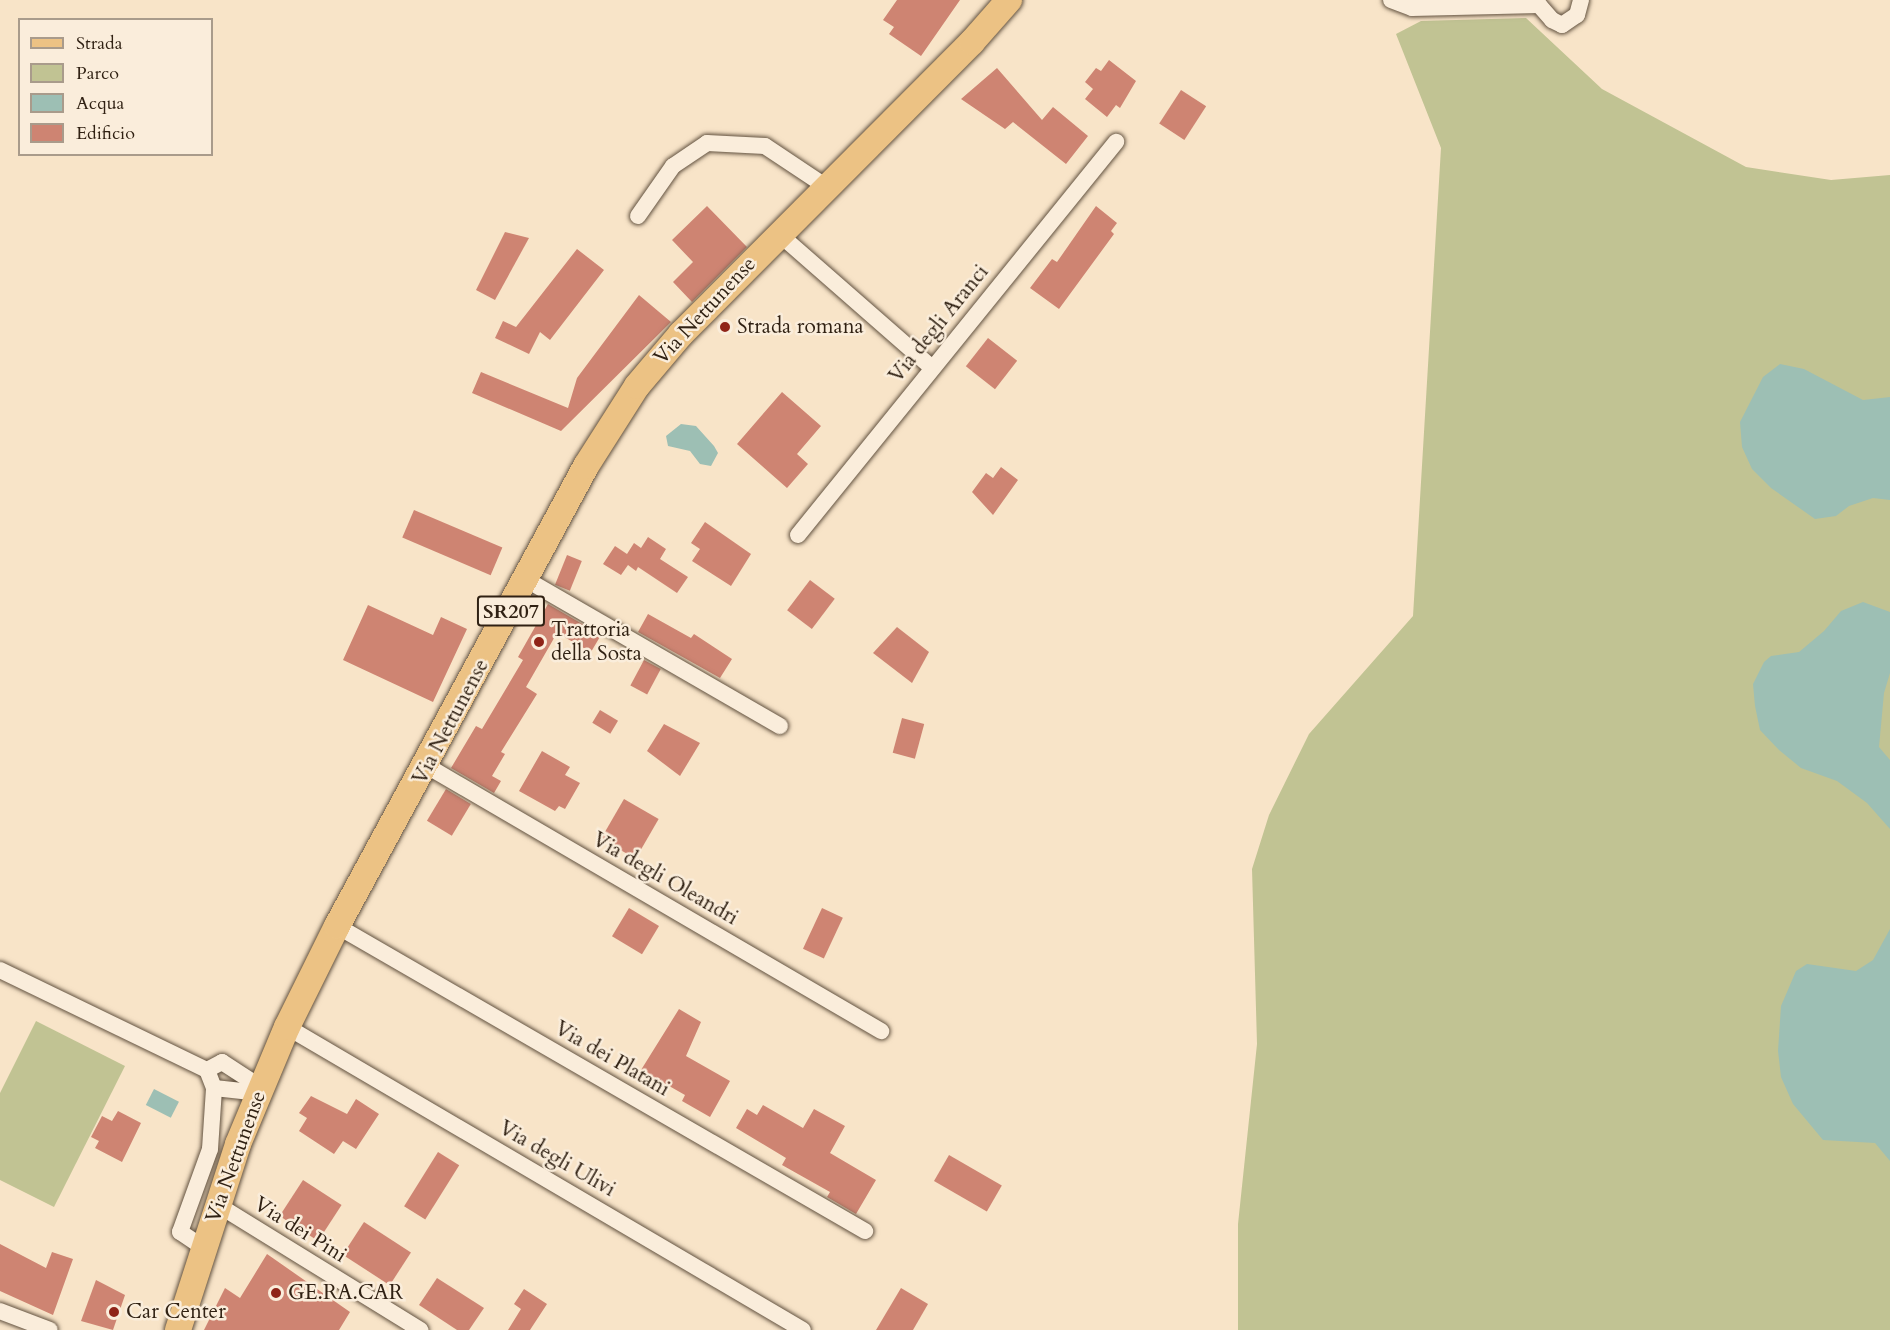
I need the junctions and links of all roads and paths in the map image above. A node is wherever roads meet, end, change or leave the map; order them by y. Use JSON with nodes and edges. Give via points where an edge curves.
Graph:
{"nodes":[{"id":1,"x":1009,"y":0,"type":"edge"},
{"id":2,"x":1391,"y":0,"type":"edge"},
{"id":3,"x":1581,"y":0,"type":"edge"},
{"id":4,"x":1116,"y":142,"type":"dead end"},
{"id":5,"x":825,"y":186,"type":"junction"},
{"id":6,"x":638,"y":216,"type":"dead end"},
{"id":7,"x":778,"y":233,"type":"junction"},
{"id":8,"x":932,"y":368,"type":"junction"},
{"id":9,"x":798,"y":535,"type":"dead end"},
{"id":10,"x":527,"y":580,"type":"junction"},
{"id":11,"x":780,"y":726,"type":"dead end"},
{"id":12,"x":427,"y":766,"type":"junction"},
{"id":13,"x":337,"y":926,"type":"junction"},
{"id":14,"x":0,"y":969,"type":"edge"},
{"id":15,"x":287,"y":1027,"type":"junction"},
{"id":16,"x":881,"y":1030,"type":"dead end"},
{"id":17,"x":207,"y":1070,"type":"junction"},
{"id":18,"x":214,"y":1088,"type":"junction"},
{"id":19,"x":261,"y":1090,"type":"junction"},
{"id":20,"x":218,"y":1205,"type":"junction"},
{"id":21,"x":865,"y":1231,"type":"dead end"},
{"id":22,"x":204,"y":1248,"type":"junction"},
{"id":23,"x":0,"y":1311,"type":"edge"},
{"id":24,"x":50,"y":1330,"type":"edge"},
{"id":25,"x":177,"y":1330,"type":"edge"},
{"id":26,"x":420,"y":1330,"type":"edge"},
{"id":27,"x":803,"y":1330,"type":"edge"}],
"edges":[{"from":1,"to":5,"type":"main road","name":"Via Nettunense","number":"SR207","via":[[932,83]]},
{"from":2,"to":3,"type":"street","via":[[1412,8],[1539,5],[1562,25],[1577,15]]},
{"from":4,"to":8,"type":"street","name":"Via degli Aranci"},
{"from":5,"to":6,"type":"street","via":[[765,146],[707,143],[673,166]]},
{"from":5,"to":7,"type":"main road","name":"Via Nettunense","number":"SR207"},
{"from":7,"to":8,"type":"street"},
{"from":7,"to":10,"type":"main road","name":"Via Nettunense","number":"SR207","via":[[637,386],[586,466]]},
{"from":8,"to":9,"type":"street","name":"Via degli Aranci"},
{"from":10,"to":11,"type":"street"},
{"from":10,"to":12,"type":"main road","name":"Via Nettunense","number":"SR207"},
{"from":12,"to":13,"type":"main road","name":"Via Nettunense","number":"SR207"},
{"from":12,"to":16,"type":"street","name":"Via degli Oleandri"},
{"from":13,"to":15,"type":"main road","name":"Via Nettunense","number":"SR207"},
{"from":13,"to":21,"type":"street","name":"Via dei Platani"},
{"from":14,"to":17,"type":"street"},
{"from":15,"to":19,"type":"main road","name":"Via Nettunense","number":"SR207"},
{"from":15,"to":27,"type":"street","name":"Via degli Ulivi"},
{"from":17,"to":18,"type":"street"},
{"from":17,"to":19,"type":"street","via":[[222,1062]]},
{"from":18,"to":19,"type":"street"},
{"from":18,"to":22,"type":"street","via":[[210,1149],[180,1232]]},
{"from":19,"to":20,"type":"main road","name":"Via Nettunense","number":"SR207"},
{"from":20,"to":22,"type":"main road","name":"Via Nettunense","number":"SR207"},
{"from":20,"to":26,"type":"street","name":"Via dei Pini"},
{"from":22,"to":25,"type":"main road","name":"Via Nettunense","number":"SR207"},
{"from":23,"to":24,"type":"street"}]}
